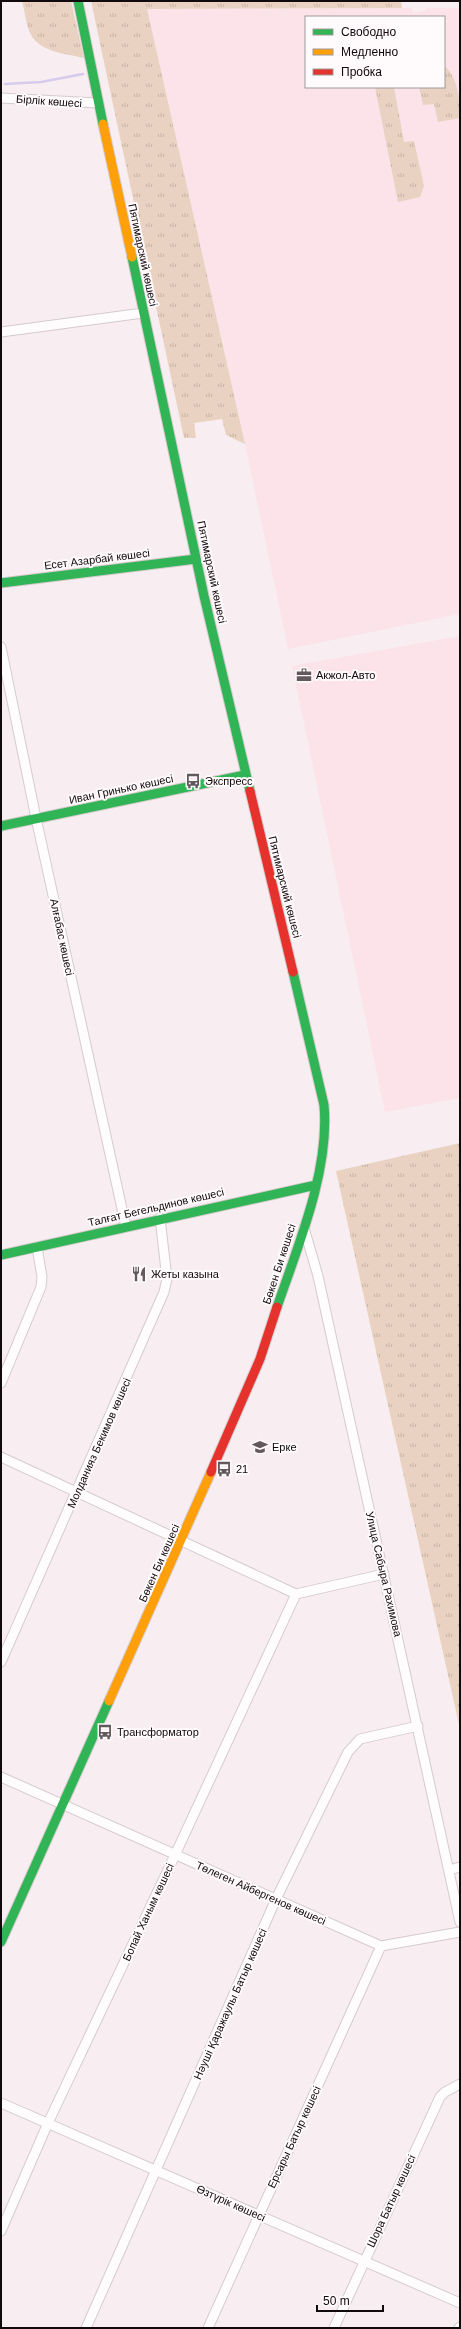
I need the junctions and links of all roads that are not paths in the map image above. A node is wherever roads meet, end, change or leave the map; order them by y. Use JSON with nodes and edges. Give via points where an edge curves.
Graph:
{"nodes":[{"id":1,"x":78,"y":1,"type":"edge"},
{"id":2,"x":1,"y":98,"type":"edge"},
{"id":3,"x":98,"y":103,"type":"junction"},
{"id":4,"x":143,"y":313,"type":"junction"},
{"id":5,"x":1,"y":332,"type":"edge"},
{"id":6,"x":196,"y":558,"type":"junction"},
{"id":7,"x":1,"y":583,"type":"edge"},
{"id":8,"x":1,"y":647,"type":"edge"},
{"id":9,"x":245,"y":775,"type":"junction"},
{"id":10,"x":36,"y":818,"type":"junction"},
{"id":11,"x":1,"y":826,"type":"edge"},
{"id":12,"x":316,"y":1185,"type":"junction"},
{"id":13,"x":160,"y":1218,"type":"junction"},
{"id":14,"x":126,"y":1227,"type":"junction"},
{"id":15,"x":304,"y":1228,"type":"junction"},
{"id":16,"x":37,"y":1247,"type":"junction"},
{"id":17,"x":1,"y":1254,"type":"edge"},
{"id":18,"x":1,"y":1383,"type":"edge"},
{"id":19,"x":1,"y":1457,"type":"edge"},
{"id":20,"x":77,"y":1493,"type":"junction"},
{"id":21,"x":182,"y":1540,"type":"junction"},
{"id":22,"x":384,"y":1574,"type":"junction"},
{"id":23,"x":296,"y":1594,"type":"junction"},
{"id":24,"x":1,"y":1662,"type":"edge"},
{"id":25,"x":418,"y":1726,"type":"junction"},
{"id":26,"x":1,"y":1778,"type":"edge"},
{"id":27,"x":62,"y":1804,"type":"junction"},
{"id":28,"x":176,"y":1854,"type":"junction"},
{"id":29,"x":460,"y":1867,"type":"edge"},
{"id":30,"x":449,"y":1870,"type":"junction"},
{"id":31,"x":276,"y":1900,"type":"junction"},
{"id":32,"x":460,"y":1922,"type":"edge"},
{"id":33,"x":460,"y":1932,"type":"edge"},
{"id":34,"x":1,"y":1942,"type":"edge"},
{"id":35,"x":381,"y":1946,"type":"junction"},
{"id":36,"x":460,"y":2084,"type":"edge"},
{"id":37,"x":1,"y":2102,"type":"edge"},
{"id":38,"x":48,"y":2123,"type":"junction"},
{"id":39,"x":157,"y":2170,"type":"junction"},
{"id":40,"x":258,"y":2215,"type":"junction"},
{"id":41,"x":1,"y":2231,"type":"edge"},
{"id":42,"x":363,"y":2260,"type":"junction"},
{"id":43,"x":460,"y":2303,"type":"edge"},
{"id":44,"x":86,"y":2328,"type":"edge"},
{"id":45,"x":208,"y":2328,"type":"edge"},
{"id":46,"x":334,"y":2328,"type":"edge"}],
"edges":[{"from":1,"to":3,"type":"main road","name":"Пятимарский көшесі"},
{"from":2,"to":3,"type":"street","name":"Бірлік көшесі"},
{"from":3,"to":4,"type":"main road","name":"Пятимарский көшесі"},
{"from":4,"to":5,"type":"street"},
{"from":4,"to":6,"type":"main road","name":"Пятимарский көшесі"},
{"from":6,"to":7,"type":"main road","name":"Есет Азарбай көшесі"},
{"from":6,"to":9,"type":"main road","name":"Пятимарский көшесі"},
{"from":8,"to":10,"type":"street","name":"Алғабас көшесі"},
{"from":9,"to":10,"type":"main road","name":"Иван Гринько көшесі"},
{"from":9,"to":12,"type":"main road","name":"Пятимарский көшесі","via":[[321,1092],[326,1126],[325,1146]]},
{"from":10,"to":11,"type":"main road","name":"Иван Гринько көшесі"},
{"from":10,"to":14,"type":"street","name":"Алғабас көшесі"},
{"from":12,"to":13,"type":"main road","name":"Талғат Бегельдинов көшесі"},
{"from":12,"to":15,"type":"main road","name":"Бөкен Би көшесі"},
{"from":13,"to":14,"type":"main road","name":"Талғат Бегельдинов көшесі"},
{"from":13,"to":20,"type":"street","name":"Молданияз Бекимов көшесі","via":[[166,1286]]},
{"from":14,"to":16,"type":"main road","name":"Талғат Бегельдинов көшесі"},
{"from":15,"to":21,"type":"main road","name":"Бөкен Би көшесі","via":[[260,1359]]},
{"from":15,"to":22,"type":"street","name":"Улица Сабыра Рахимова","via":[[318,1276]]},
{"from":16,"to":17,"type":"main road","name":"Талғат Бегельдинов көшесі"},
{"from":16,"to":18,"type":"street","via":[[41,1287]]},
{"from":19,"to":20,"type":"street"},
{"from":20,"to":21,"type":"street"},
{"from":20,"to":24,"type":"street","name":"Молданияз Бекимов көшесі"},
{"from":21,"to":23,"type":"street"},
{"from":21,"to":27,"type":"main road","name":"Бөкен Би көшесі"},
{"from":22,"to":23,"type":"street"},
{"from":22,"to":25,"type":"street","name":"Улица Сабыра Рахимова"},
{"from":23,"to":28,"type":"street","name":"Бопай Ханым көшесі"},
{"from":25,"to":30,"type":"street","name":"Улица Сабыра Рахимова"},
{"from":25,"to":31,"type":"street","name":"Нәуші Қаражаулы Батыр көшесі","via":[[368,1737],[353,1744]]},
{"from":26,"to":27,"type":"street","name":"Төлеген Айбергенов көшесі"},
{"from":27,"to":28,"type":"street","name":"Төлеген Айбергенов көшесі"},
{"from":27,"to":34,"type":"main road","name":"Бөкен Би көшесі"},
{"from":28,"to":31,"type":"street","name":"Төлеген Айбергенов көшесі"},
{"from":28,"to":38,"type":"street","name":"Бопай Ханым көшесі"},
{"from":29,"to":30,"type":"street"},
{"from":30,"to":32,"type":"street","name":"Улица Сабыра Рахимова"},
{"from":31,"to":35,"type":"street","name":"Төлеген Айбергенов көшесі"},
{"from":31,"to":39,"type":"street","name":"Нәуші Қаражаулы Батыр көшесі"},
{"from":33,"to":35,"type":"street"},
{"from":35,"to":40,"type":"street","name":"Ерсары Батыр көшесі"},
{"from":36,"to":42,"type":"street","name":"Шора Батыр көшесі","via":[[440,2097]]},
{"from":37,"to":38,"type":"street","name":"Өзтүрік көшесі"},
{"from":38,"to":39,"type":"street","name":"Өзтүрік көшесі"},
{"from":38,"to":41,"type":"street","name":"Бопай Ханым көшесі"},
{"from":39,"to":40,"type":"street","name":"Өзтүрік көшесі"},
{"from":39,"to":44,"type":"street","name":"Нәуші Қаражаулы Батыр көшесі"},
{"from":40,"to":42,"type":"street","name":"Өзтүрік көшесі"},
{"from":40,"to":45,"type":"street","name":"Ерсары Батыр көшесі"},
{"from":42,"to":43,"type":"street","name":"Өзтүрік көшесі"},
{"from":42,"to":46,"type":"street","name":"Шора Батыр көшесі"}]}
